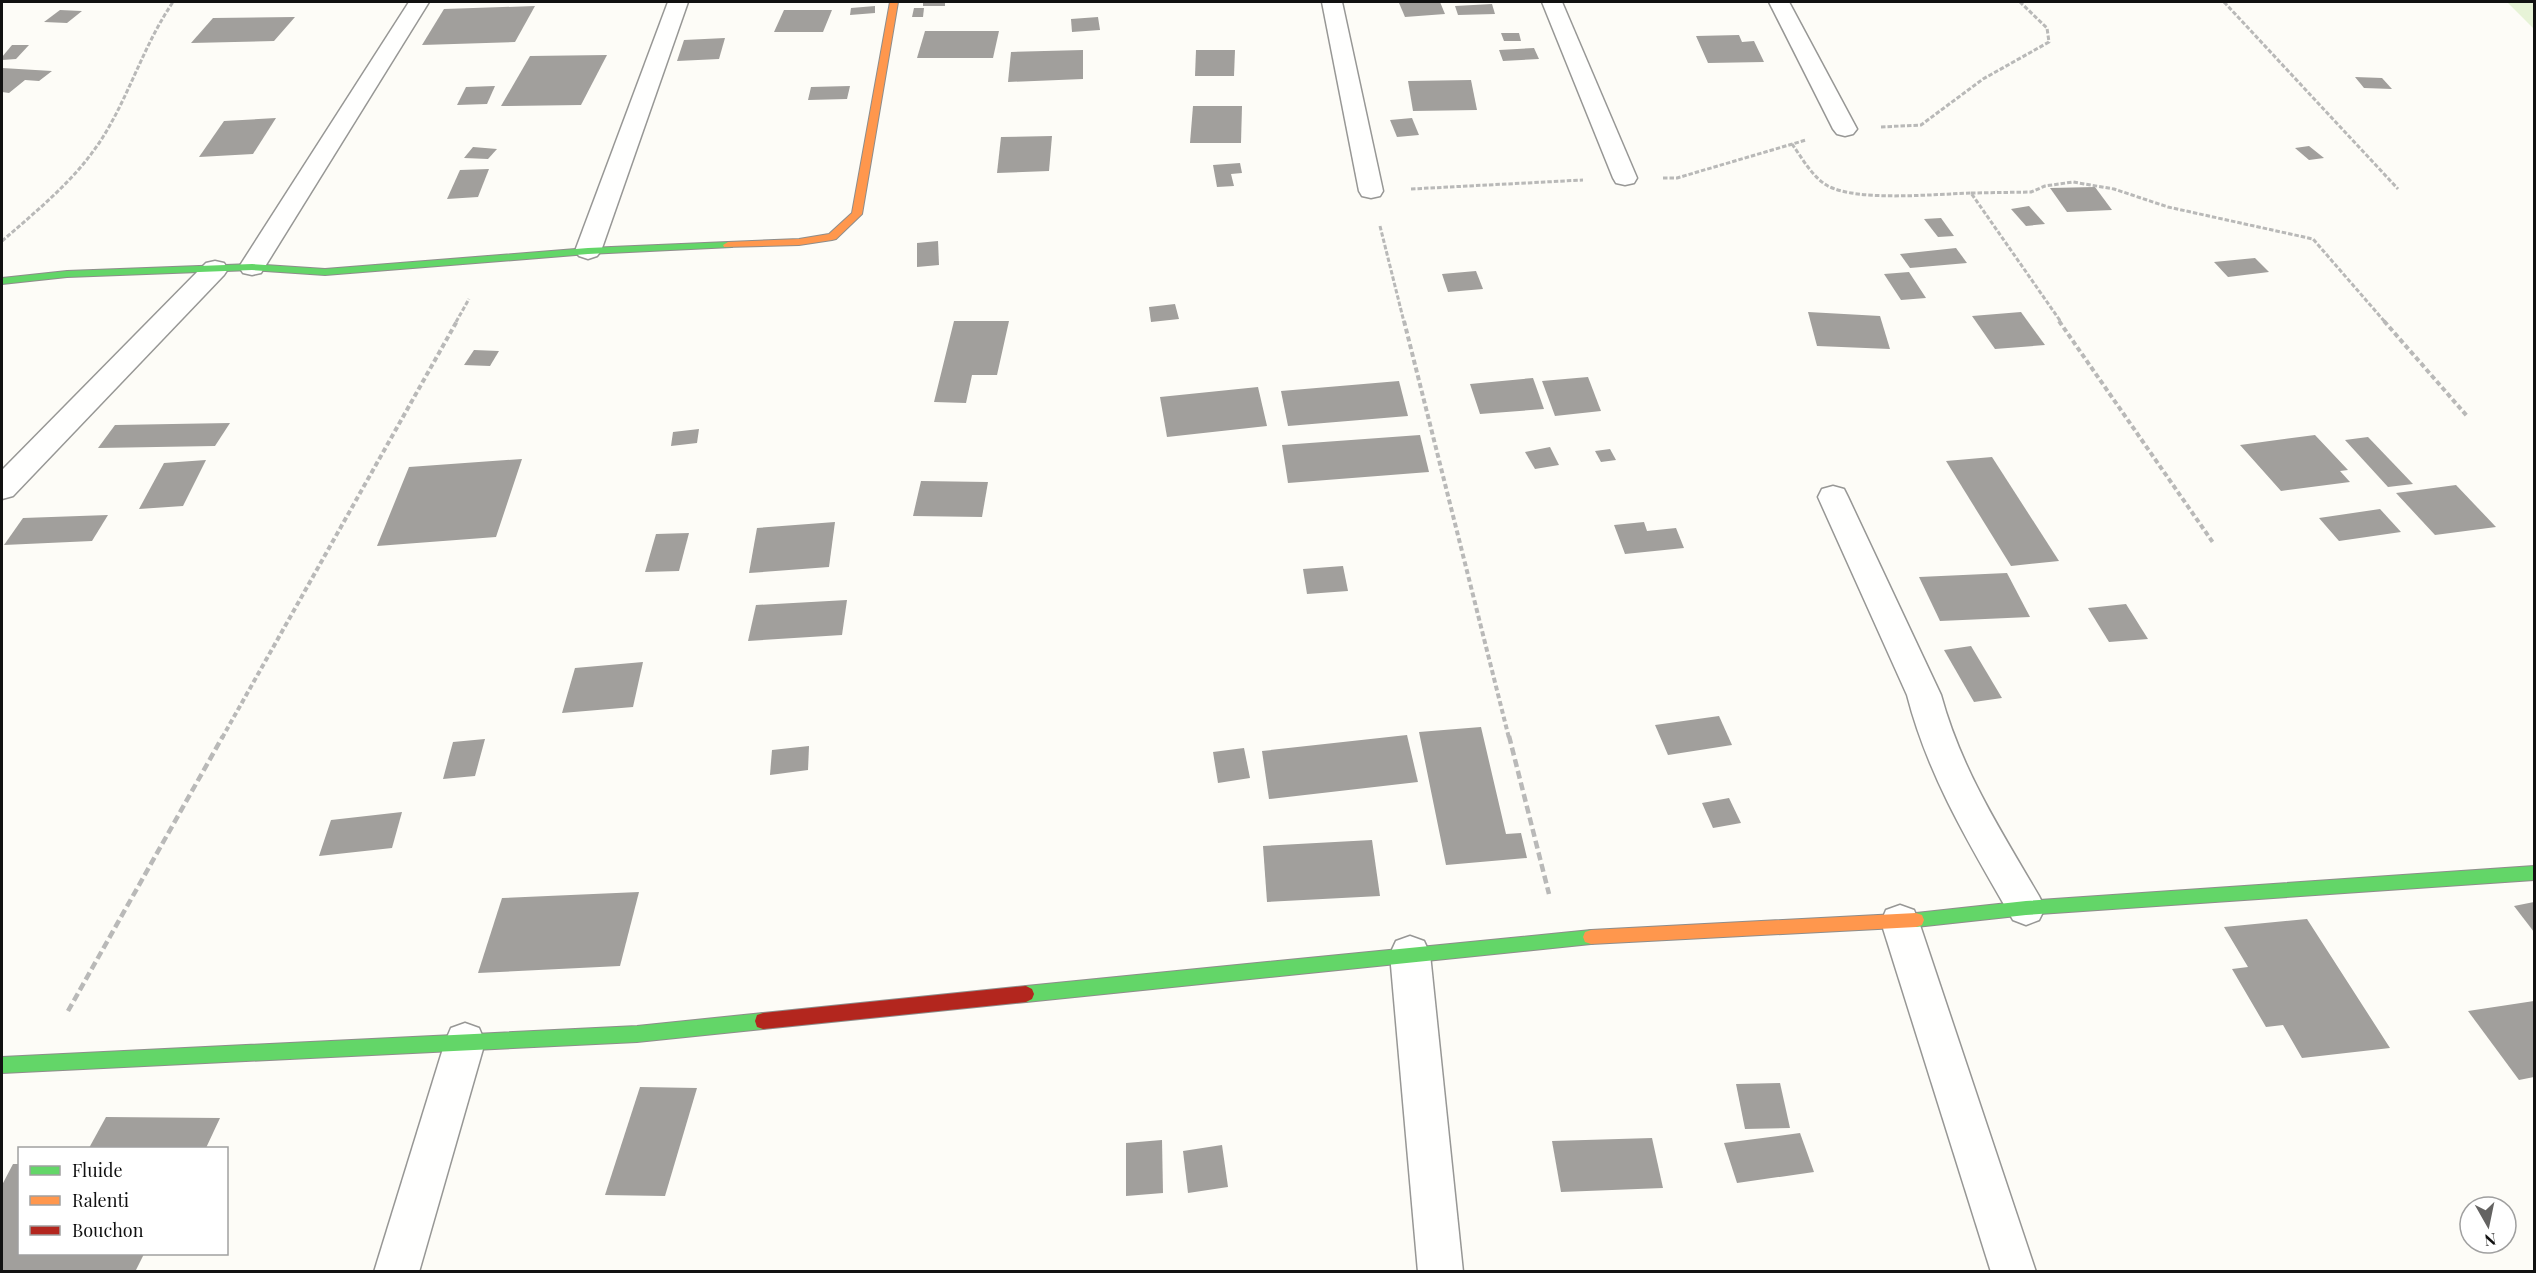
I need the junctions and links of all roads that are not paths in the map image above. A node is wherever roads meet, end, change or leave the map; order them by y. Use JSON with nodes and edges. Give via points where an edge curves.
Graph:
{"nodes":[{"id":1,"x":419,"y":2,"type":"edge"},
{"id":2,"x":678,"y":2,"type":"edge"},
{"id":3,"x":894,"y":2,"type":"edge"},
{"id":4,"x":1332,"y":2,"type":"edge"},
{"id":5,"x":1552,"y":2,"type":"edge"},
{"id":6,"x":1779,"y":2,"type":"edge"},
{"id":7,"x":1845,"y":129,"type":"road end"},
{"id":8,"x":1625,"y":178,"type":"dead end"},
{"id":9,"x":1371,"y":191,"type":"road end"},
{"id":10,"x":588,"y":251,"type":"junction"},
{"id":11,"x":252,"y":267,"type":"junction"},
{"id":12,"x":215,"y":269,"type":"junction"},
{"id":13,"x":2,"y":281,"type":"edge"},
{"id":14,"x":2,"y":488,"type":"edge"},
{"id":15,"x":1833,"y":497,"type":"dead end"},
{"id":16,"x":2535,"y":873,"type":"edge"},
{"id":17,"x":2026,"y":908,"type":"junction"},
{"id":18,"x":1900,"y":922,"type":"junction"},
{"id":19,"x":1410,"y":954,"type":"junction"},
{"id":20,"x":465,"y":1042,"type":"junction"},
{"id":21,"x":2,"y":1065,"type":"edge"},
{"id":22,"x":396,"y":1272,"type":"edge"},
{"id":23,"x":1441,"y":1272,"type":"edge"},
{"id":24,"x":2014,"y":1272,"type":"edge"}],
"edges":[{"from":1,"to":11,"type":"street"},
{"from":2,"to":10,"type":"street"},
{"from":3,"to":10,"type":"street","via":[[857,214],[846,226],[832,237],[800,242]]},
{"from":4,"to":9,"type":"street"},
{"from":5,"to":8,"type":"street"},
{"from":6,"to":7,"type":"street"},
{"from":10,"to":11,"type":"street","via":[[325,272]]},
{"from":11,"to":12,"type":"street"},
{"from":12,"to":13,"type":"street","via":[[67,274]]},
{"from":12,"to":14,"type":"street"},
{"from":15,"to":17,"type":"street","via":[[1924,695],[1930,724],[1956,787]]},
{"from":16,"to":17,"type":"street"},
{"from":17,"to":18,"type":"street"},
{"from":18,"to":19,"type":"street","via":[[1560,939]]},
{"from":18,"to":24,"type":"street"},
{"from":19,"to":20,"type":"street","via":[[637,1034]]},
{"from":19,"to":23,"type":"street"},
{"from":20,"to":21,"type":"street"},
{"from":20,"to":22,"type":"street"}]}
